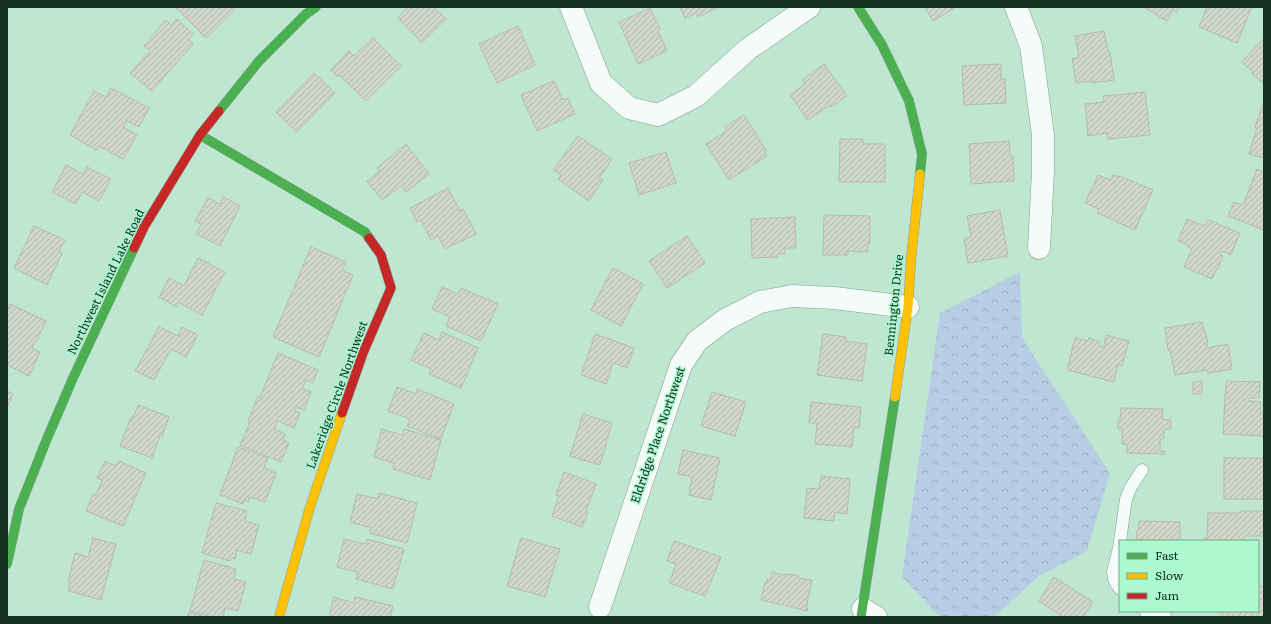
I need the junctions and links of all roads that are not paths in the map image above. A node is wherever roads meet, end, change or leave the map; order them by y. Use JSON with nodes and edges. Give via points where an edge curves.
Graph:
{"nodes":[{"id":1,"x":316,"y":7,"type":"edge"},
{"id":2,"x":571,"y":7,"type":"edge"},
{"id":3,"x":809,"y":7,"type":"edge"},
{"id":4,"x":858,"y":7,"type":"edge"},
{"id":5,"x":1016,"y":7,"type":"edge"},
{"id":6,"x":200,"y":135,"type":"junction"},
{"id":7,"x":1039,"y":248,"type":"dead end"},
{"id":8,"x":908,"y":307,"type":"junction"},
{"id":9,"x":1142,"y":470,"type":"dead end"},
{"id":10,"x":13,"y":507,"type":"edge"},
{"id":11,"x":1119,"y":540,"type":"edge"},
{"id":12,"x":1119,"y":541,"type":"edge"},
{"id":13,"x":7,"y":564,"type":"edge"},
{"id":14,"x":1119,"y":588,"type":"edge"},
{"id":15,"x":600,"y":607,"type":"dead end"},
{"id":16,"x":867,"y":614,"type":"edge"},
{"id":17,"x":278,"y":617,"type":"edge"}],
"edges":[{"from":1,"to":6,"type":"street","name":"Northwest Island Lake Road","via":[[259,61]]},
{"from":2,"to":3,"type":"street","via":[[601,83],[629,108],[658,115],[696,96],[748,49]]},
{"from":4,"to":8,"type":"street","name":"Bennington Drive","via":[[882,45],[909,100],[922,154]]},
{"from":5,"to":7,"type":"street","via":[[1031,46],[1043,135]]},
{"from":6,"to":10,"type":"street","name":"Northwest Island Lake Road","via":[[144,227]]},
{"from":6,"to":17,"type":"street","name":"Lakeridge Circle Northwest","via":[[365,232],[381,255],[391,288],[363,353],[315,492]]},
{"from":8,"to":15,"type":"street","name":"Eldridge Place Northwest","via":[[792,296],[760,302],[725,320],[697,341],[681,365]]},
{"from":8,"to":16,"type":"street","name":"Bennington Drive"},
{"from":9,"to":11,"type":"lane","via":[[1126,499]]},
{"from":10,"to":13,"type":"street","name":"Northwest Island Lake Road"},
{"from":12,"to":14,"type":"lane","via":[[1113,572]]}]}
